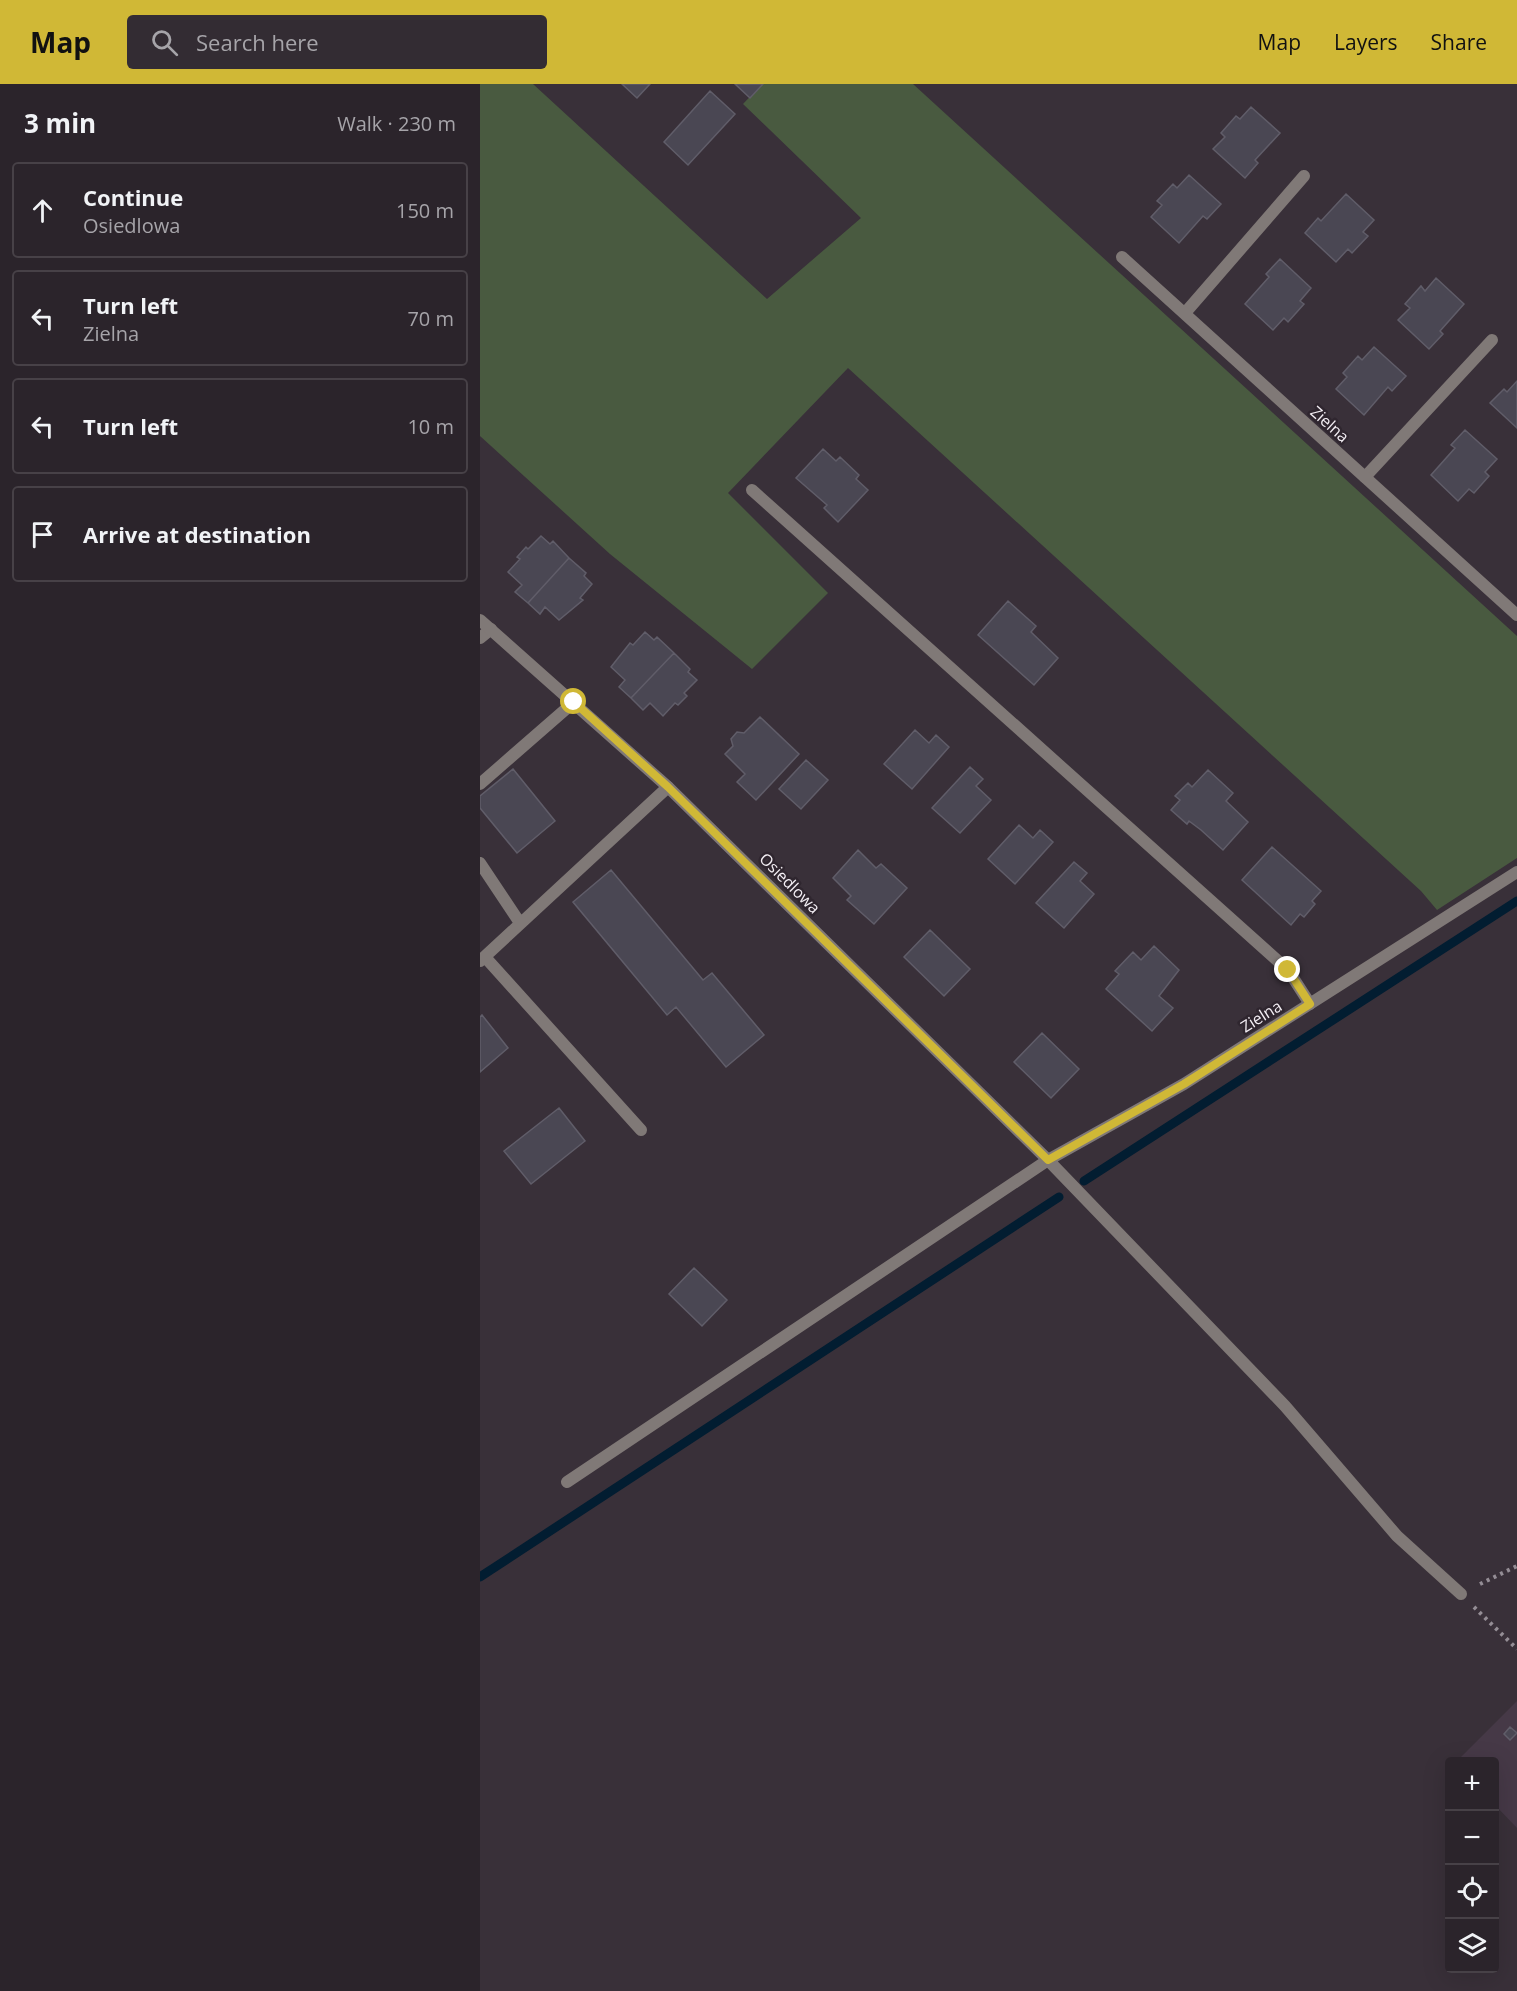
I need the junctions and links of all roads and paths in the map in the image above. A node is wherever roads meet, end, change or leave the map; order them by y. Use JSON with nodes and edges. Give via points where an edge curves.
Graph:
{"nodes":[{"id":1,"x":1304,"y":176,"type":"dead end"},
{"id":2,"x":1122,"y":256,"type":"dead end"},
{"id":3,"x":1185,"y":313,"type":"junction"},
{"id":4,"x":1492,"y":340,"type":"dead end"},
{"id":5,"x":1365,"y":477,"type":"junction"},
{"id":6,"x":752,"y":490,"type":"dead end"},
{"id":7,"x":1517,"y":615,"type":"edge"},
{"id":8,"x":480,"y":620,"type":"edge"},
{"id":9,"x":491,"y":629,"type":"junction"},
{"id":10,"x":480,"y":638,"type":"edge"},
{"id":11,"x":574,"y":702,"type":"junction"},
{"id":12,"x":480,"y":784,"type":"edge"},
{"id":13,"x":668,"y":787,"type":"junction"},
{"id":14,"x":480,"y":863,"type":"edge"},
{"id":15,"x":1517,"y":872,"type":"edge"},
{"id":16,"x":520,"y":923,"type":"junction"},
{"id":17,"x":482,"y":959,"type":"edge"},
{"id":18,"x":1310,"y":1004,"type":"junction"},
{"id":19,"x":641,"y":1130,"type":"dead end"},
{"id":20,"x":1048,"y":1160,"type":"junction"},
{"id":21,"x":567,"y":1482,"type":"dead end"},
{"id":22,"x":1517,"y":1566,"type":"edge"},
{"id":23,"x":1461,"y":1594,"type":"junction"},
{"id":24,"x":1517,"y":1649,"type":"edge"}],
"edges":[{"from":1,"to":3,"type":"street"},
{"from":2,"to":3,"type":"street","name":"Zielna"},
{"from":3,"to":5,"type":"street","name":"Zielna"},
{"from":4,"to":5,"type":"street"},
{"from":5,"to":7,"type":"street","name":"Zielna"},
{"from":6,"to":18,"type":"street","via":[[1288,970]]},
{"from":8,"to":9,"type":"street","name":"Osiedlowa"},
{"from":9,"to":10,"type":"street"},
{"from":9,"to":11,"type":"street","name":"Osiedlowa"},
{"from":11,"to":12,"type":"street"},
{"from":11,"to":13,"type":"street","name":"Osiedlowa"},
{"from":13,"to":16,"type":"street"},
{"from":13,"to":20,"type":"street","name":"Osiedlowa"},
{"from":14,"to":16,"type":"street"},
{"from":15,"to":18,"type":"street","name":"Zielna"},
{"from":16,"to":17,"type":"street"},
{"from":17,"to":19,"type":"street"},
{"from":18,"to":20,"type":"street","name":"Zielna","via":[[1184,1084]]},
{"from":20,"to":21,"type":"street","name":"Zielna"},
{"from":20,"to":23,"type":"street","name":"Osiedlowa","via":[[1285,1406],[1397,1536]]},
{"from":22,"to":23,"type":"path"},
{"from":23,"to":24,"type":"path"}]}
